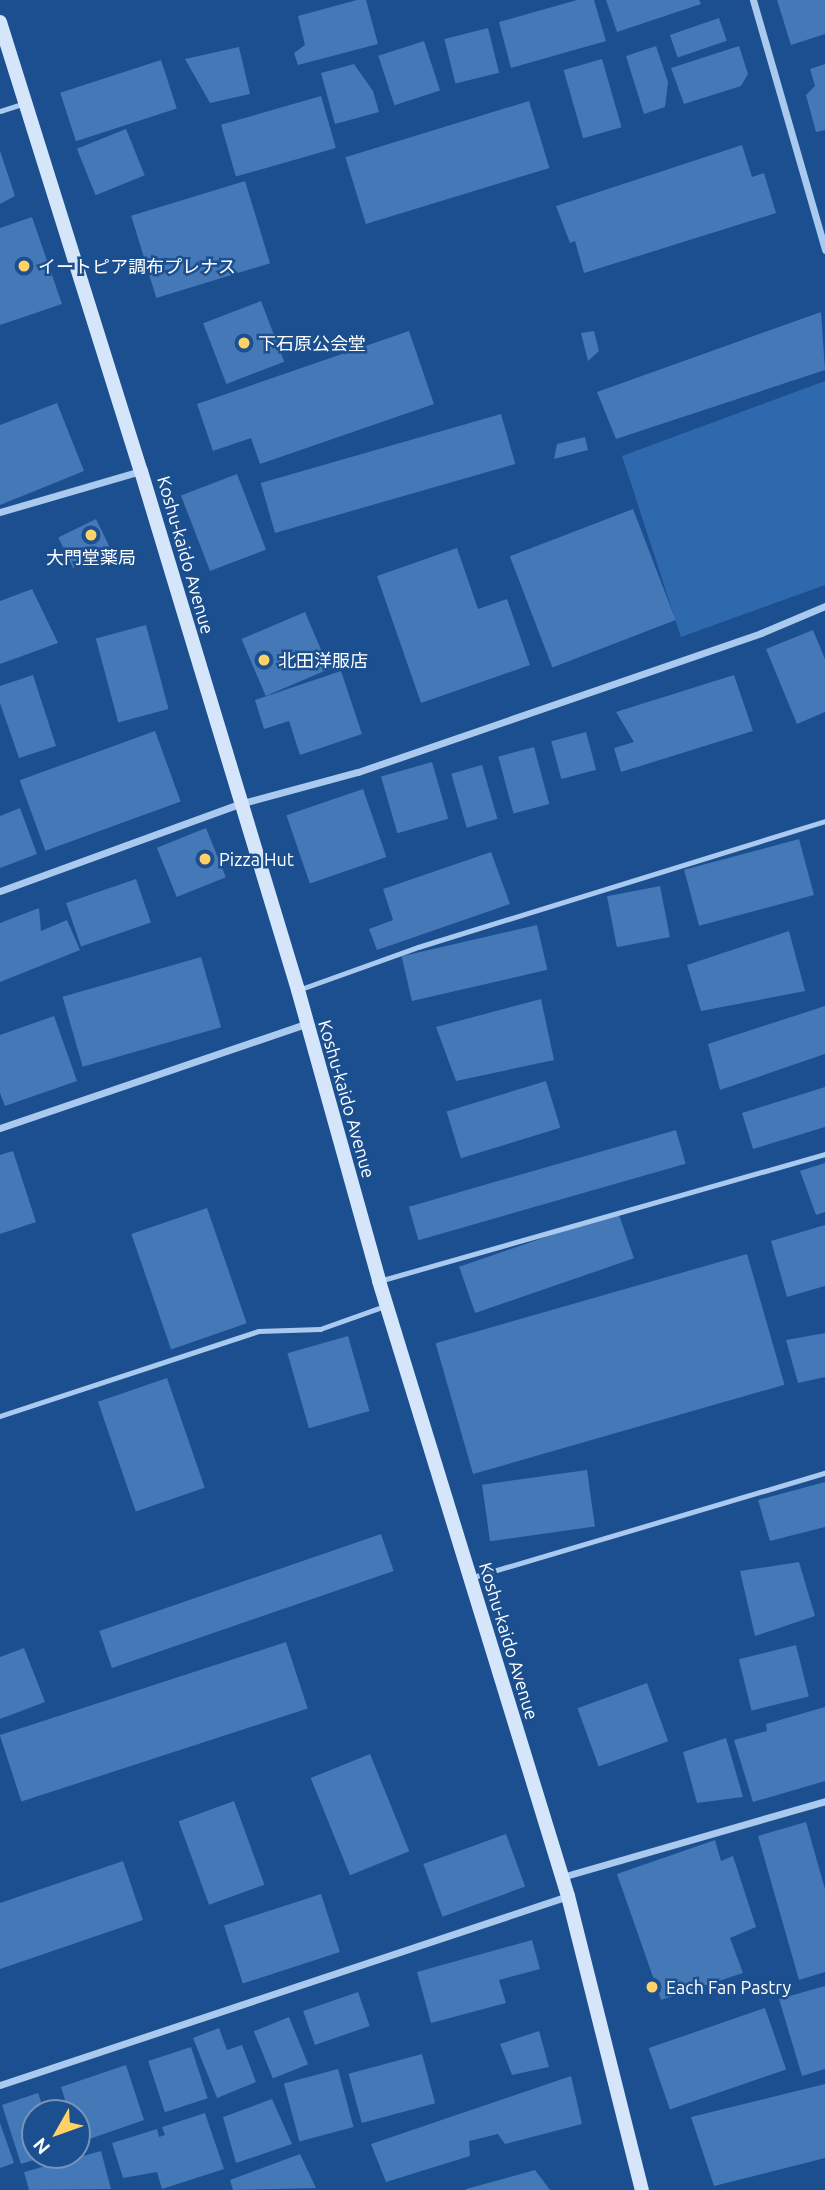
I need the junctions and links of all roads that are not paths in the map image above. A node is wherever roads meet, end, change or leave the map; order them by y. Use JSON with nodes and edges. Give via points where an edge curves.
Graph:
{"nodes":[{"id":1,"x":753,"y":0,"type":"edge"},
{"id":2,"x":0,"y":22,"type":"edge"},
{"id":3,"x":26,"y":102,"type":"junction"},
{"id":4,"x":0,"y":111,"type":"edge"},
{"id":5,"x":825,"y":250,"type":"edge"},
{"id":6,"x":141,"y":471,"type":"junction"},
{"id":7,"x":0,"y":512,"type":"edge"},
{"id":8,"x":825,"y":606,"type":"edge"},
{"id":9,"x":239,"y":804,"type":"junction"},
{"id":10,"x":825,"y":821,"type":"edge"},
{"id":11,"x":0,"y":891,"type":"edge"},
{"id":12,"x":298,"y":990,"type":"junction"},
{"id":13,"x":306,"y":1024,"type":"junction"},
{"id":14,"x":0,"y":1128,"type":"edge"},
{"id":15,"x":825,"y":1154,"type":"edge"},
{"id":16,"x":379,"y":1281,"type":"junction"},
{"id":17,"x":387,"y":1305,"type":"junction"},
{"id":18,"x":0,"y":1416,"type":"edge"},
{"id":19,"x":825,"y":1473,"type":"edge"},
{"id":20,"x":470,"y":1578,"type":"junction"},
{"id":21,"x":825,"y":1801,"type":"edge"},
{"id":22,"x":561,"y":1877,"type":"junction"},
{"id":23,"x":568,"y":1896,"type":"junction"},
{"id":24,"x":0,"y":2085,"type":"edge"},
{"id":25,"x":642,"y":2190,"type":"edge"}],
"edges":[{"from":1,"to":5,"type":"street"},
{"from":2,"to":3,"type":"main road","name":"Koshu-kaido Avenue"},
{"from":3,"to":4,"type":"lane"},
{"from":3,"to":6,"type":"main road","name":"Koshu-kaido Avenue"},
{"from":6,"to":7,"type":"street"},
{"from":6,"to":9,"type":"main road","name":"Koshu-kaido Avenue"},
{"from":8,"to":9,"type":"street","via":[[761,633],[358,772]]},
{"from":9,"to":11,"type":"street"},
{"from":9,"to":12,"type":"main road","name":"Koshu-kaido Avenue"},
{"from":10,"to":12,"type":"lane","via":[[418,947]]},
{"from":12,"to":13,"type":"main road","name":"Koshu-kaido Avenue"},
{"from":13,"to":14,"type":"street"},
{"from":13,"to":16,"type":"main road","name":"Koshu-kaido Avenue"},
{"from":15,"to":16,"type":"lane"},
{"from":16,"to":17,"type":"main road","name":"Koshu-kaido Avenue"},
{"from":17,"to":18,"type":"lane","via":[[320,1329],[258,1331]]},
{"from":17,"to":20,"type":"main road","name":"Koshu-kaido Avenue"},
{"from":19,"to":20,"type":"lane"},
{"from":20,"to":22,"type":"main road","name":"Koshu-kaido Avenue"},
{"from":21,"to":22,"type":"street"},
{"from":22,"to":23,"type":"main road","name":"Koshu-kaido Avenue"},
{"from":23,"to":24,"type":"street"},
{"from":23,"to":25,"type":"main road","name":"Koshu-kaido Avenue"}]}
